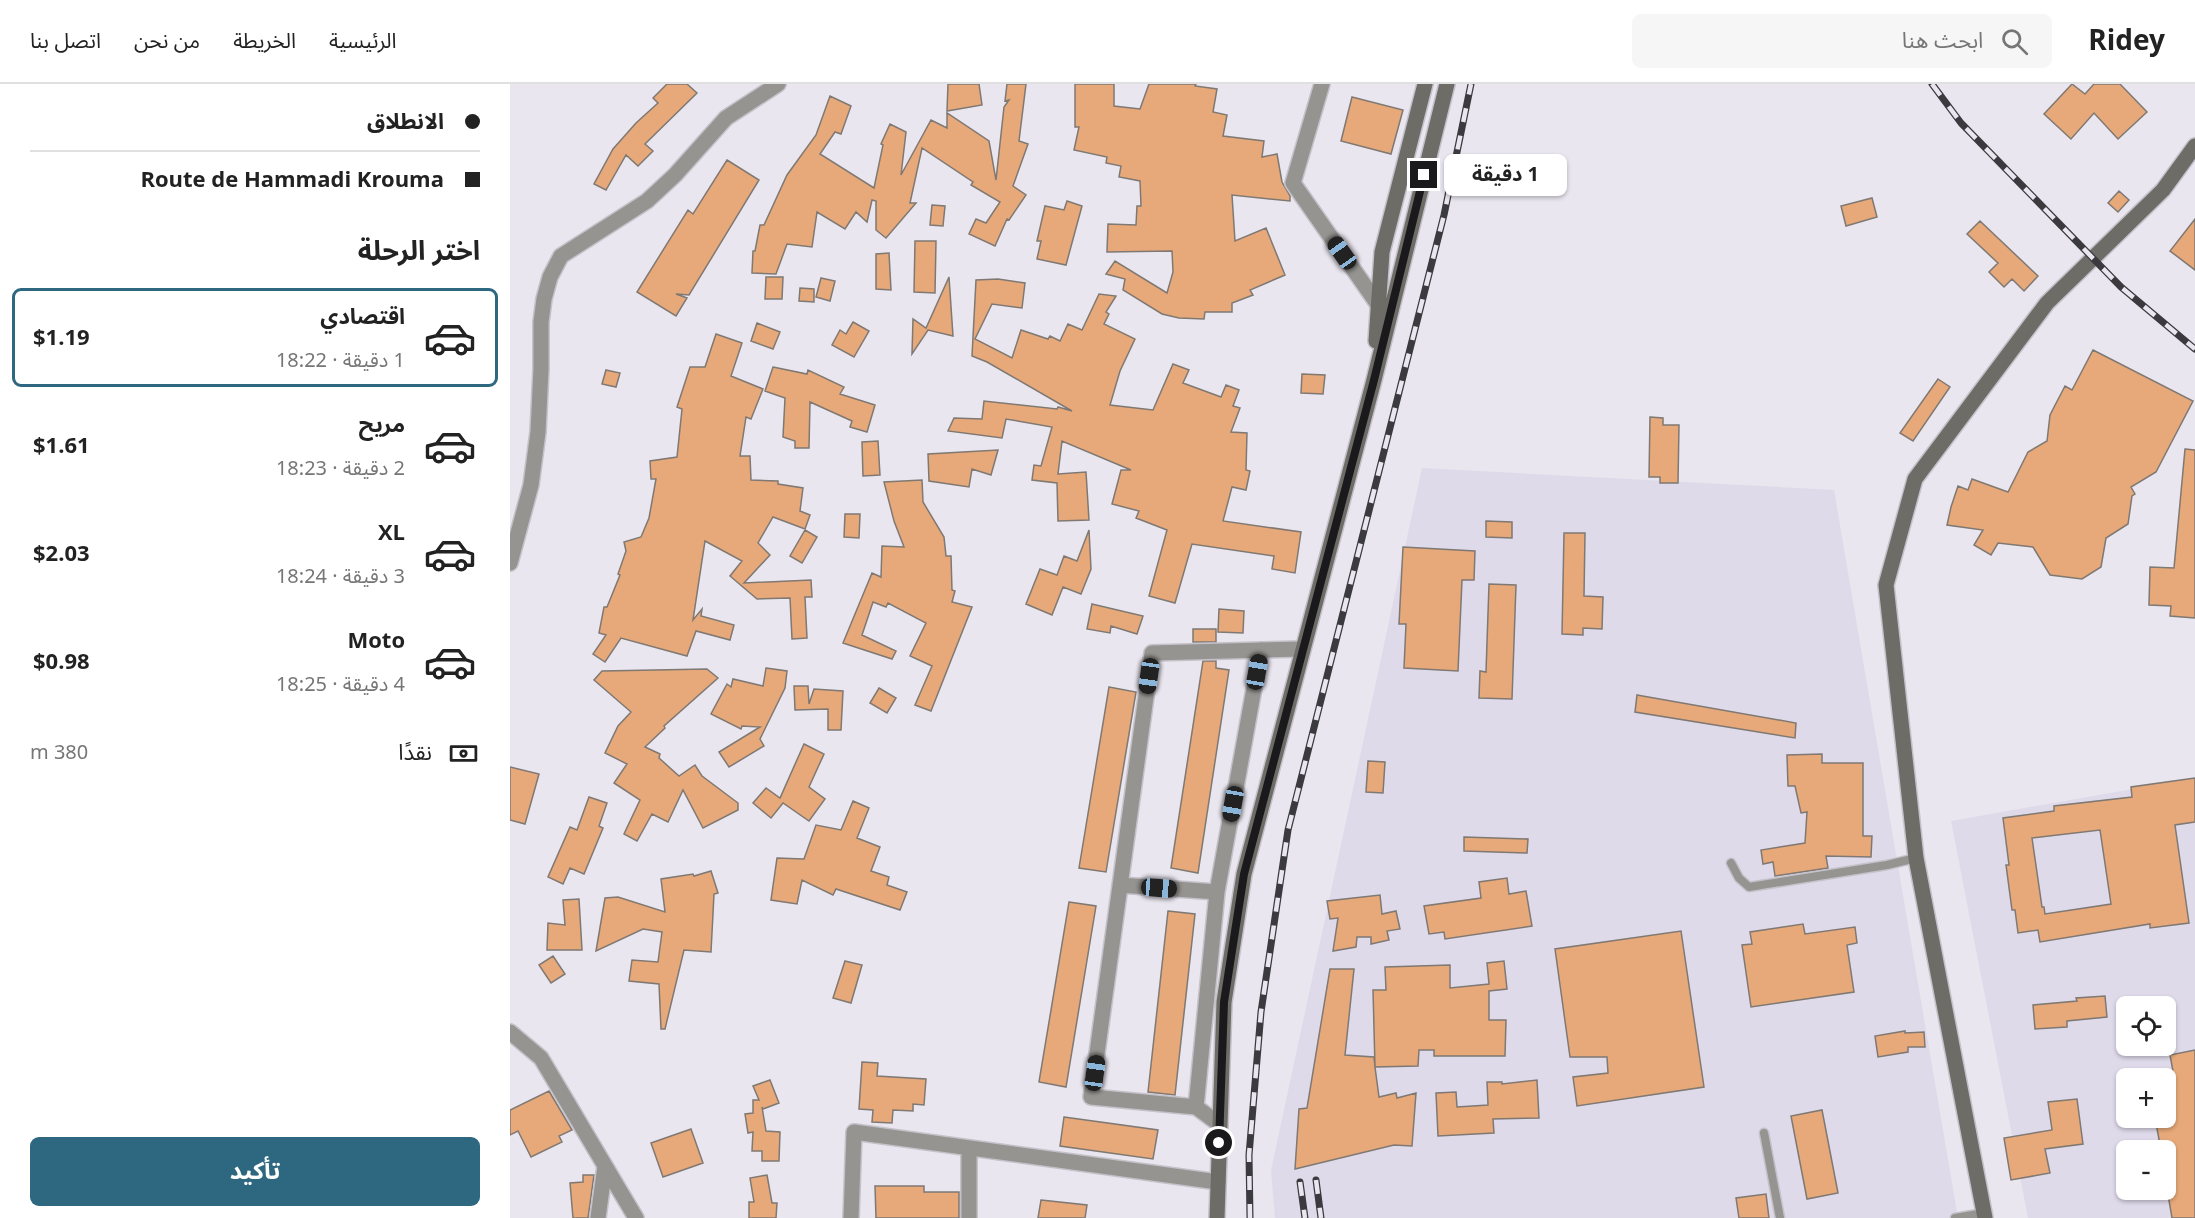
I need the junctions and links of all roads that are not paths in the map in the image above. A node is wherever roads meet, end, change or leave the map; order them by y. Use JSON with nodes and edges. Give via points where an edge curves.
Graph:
{"nodes":[{"id":1,"x":778,"y":84,"type":"edge"},
{"id":2,"x":1322,"y":84,"type":"edge"},
{"id":3,"x":1425,"y":84,"type":"edge"},
{"id":4,"x":1447,"y":84,"type":"edge"},
{"id":5,"x":2195,"y":146,"type":"edge"},
{"id":6,"x":1379,"y":306,"type":"junction"},
{"id":7,"x":1374,"y":380,"type":"junction"},
{"id":8,"x":510,"y":563,"type":"edge"},
{"id":9,"x":1302,"y":649,"type":"junction"},
{"id":10,"x":1261,"y":650,"type":"junction"},
{"id":11,"x":1916,"y":858,"type":"junction"},
{"id":12,"x":1731,"y":863,"type":"dead end"},
{"id":13,"x":1120,"y":885,"type":"junction"},
{"id":14,"x":1216,"y":892,"type":"junction"},
{"id":15,"x":510,"y":1032,"type":"edge"},
{"id":16,"x":1196,"y":1107,"type":"junction"},
{"id":17,"x":1219,"y":1124,"type":"junction"},
{"id":18,"x":1764,"y":1133,"type":"dead end"},
{"id":19,"x":969,"y":1148,"type":"junction"},
{"id":20,"x":605,"y":1166,"type":"junction"},
{"id":21,"x":1218,"y":1182,"type":"junction"},
{"id":22,"x":1985,"y":1215,"type":"edge"},
{"id":23,"x":598,"y":1218,"type":"edge"},
{"id":24,"x":636,"y":1218,"type":"edge"},
{"id":25,"x":851,"y":1218,"type":"edge"},
{"id":26,"x":969,"y":1218,"type":"edge"},
{"id":27,"x":1217,"y":1218,"type":"edge"},
{"id":28,"x":1780,"y":1218,"type":"edge"},
{"id":29,"x":1955,"y":1218,"type":"edge"}],
"edges":[{"from":1,"to":8,"type":"street","via":[[726,118],[647,201],[561,256],[557,263],[544,298],[541,322],[538,432],[531,485]]},
{"from":2,"to":6,"type":"street","via":[[1293,183]]},
{"from":3,"to":6,"type":"street","via":[[1382,252]]},
{"from":4,"to":7,"type":"street"},
{"from":5,"to":11,"type":"street","via":[[2163,190],[2047,303],[1916,479],[1886,585]]},
{"from":6,"to":7,"type":"street"},
{"from":7,"to":9,"type":"street"},
{"from":9,"to":10,"type":"street"},
{"from":9,"to":17,"type":"street","via":[[1244,874],[1224,1002]]},
{"from":10,"to":13,"type":"street","via":[[1152,653]]},
{"from":10,"to":14,"type":"street"},
{"from":11,"to":12,"type":"lane","via":[[1749,887]]},
{"from":11,"to":22,"type":"street"},
{"from":13,"to":14,"type":"street"},
{"from":13,"to":16,"type":"street","via":[[1091,1097]]},
{"from":14,"to":16,"type":"street"},
{"from":15,"to":20,"type":"street","via":[[541,1058]]},
{"from":16,"to":17,"type":"street"},
{"from":17,"to":21,"type":"street"},
{"from":18,"to":28,"type":"lane"},
{"from":19,"to":21,"type":"street"},
{"from":19,"to":25,"type":"street","via":[[854,1132]]},
{"from":19,"to":26,"type":"street"},
{"from":20,"to":23,"type":"street"},
{"from":20,"to":24,"type":"street"},
{"from":21,"to":27,"type":"street"},
{"from":22,"to":29,"type":"lane"}]}
